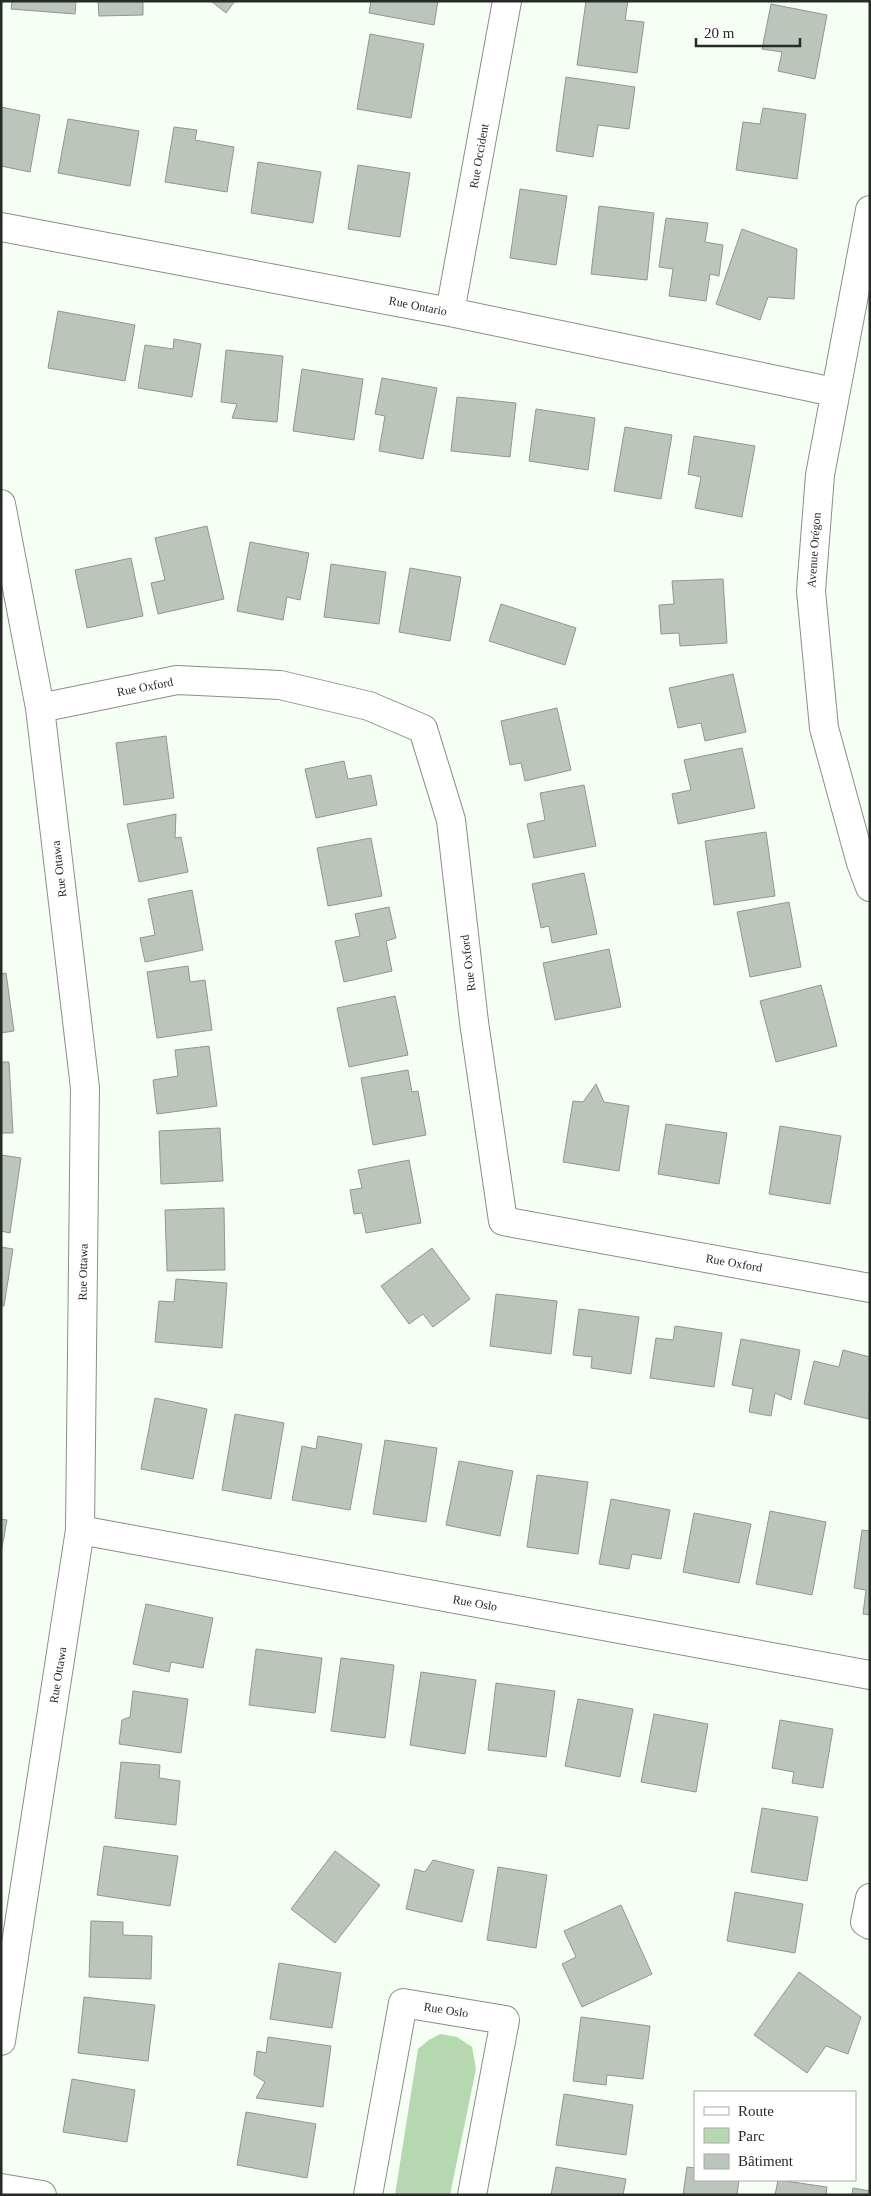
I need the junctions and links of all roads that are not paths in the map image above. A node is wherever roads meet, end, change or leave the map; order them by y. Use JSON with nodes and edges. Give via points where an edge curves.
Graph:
{"nodes":[{"id":1,"x":507,"y":1,"type":"edge"},
{"id":2,"x":870,"y":210,"type":"edge"},
{"id":3,"x":1,"y":227,"type":"edge"},
{"id":4,"x":450,"y":312,"type":"junction"},
{"id":5,"x":834,"y":392,"type":"junction"},
{"id":6,"x":1,"y":504,"type":"edge"},
{"id":7,"x":40,"y":708,"type":"junction"},
{"id":8,"x":870,"y":887,"type":"edge"},
{"id":9,"x":870,"y":1288,"type":"edge"},
{"id":10,"x":80,"y":1530,"type":"junction"},
{"id":11,"x":870,"y":1676,"type":"edge"},
{"id":12,"x":870,"y":1898,"type":"edge"},
{"id":13,"x":870,"y":1925,"type":"edge"},
{"id":14,"x":1,"y":2041,"type":"edge"},
{"id":15,"x":1,"y":2188,"type":"edge"},
{"id":16,"x":42,"y":2195,"type":"edge"},
{"id":17,"x":368,"y":2195,"type":"edge"},
{"id":18,"x":472,"y":2195,"type":"edge"}],
"edges":[{"from":1,"to":4,"type":"street","name":"Rue Occident"},
{"from":2,"to":5,"type":"street","name":"Avenue Orégon"},
{"from":3,"to":4,"type":"street","name":"Rue Ontario"},
{"from":4,"to":5,"type":"street","name":"Rue Ontario"},
{"from":5,"to":8,"type":"street","name":"Avenue Orégon","via":[[820,475],[811,591],[824,728]]},
{"from":6,"to":7,"type":"street","name":"Rue Ottawa"},
{"from":7,"to":9,"type":"street","name":"Rue Oxford","via":[[177,680],[280,685],[369,706],[423,729],[451,820],[474,1022],[503,1221]]},
{"from":7,"to":10,"type":"street","name":"Rue Ottawa","via":[[85,1088]]},
{"from":10,"to":11,"type":"street","name":"Rue Oslo"},
{"from":10,"to":14,"type":"street","name":"Rue Ottawa"},
{"from":12,"to":13,"type":"street","via":[[865,1922]]},
{"from":15,"to":16,"type":"street"},
{"from":17,"to":18,"type":"street","name":"Rue Oslo","via":[[403,2003],[505,2020]]}]}
